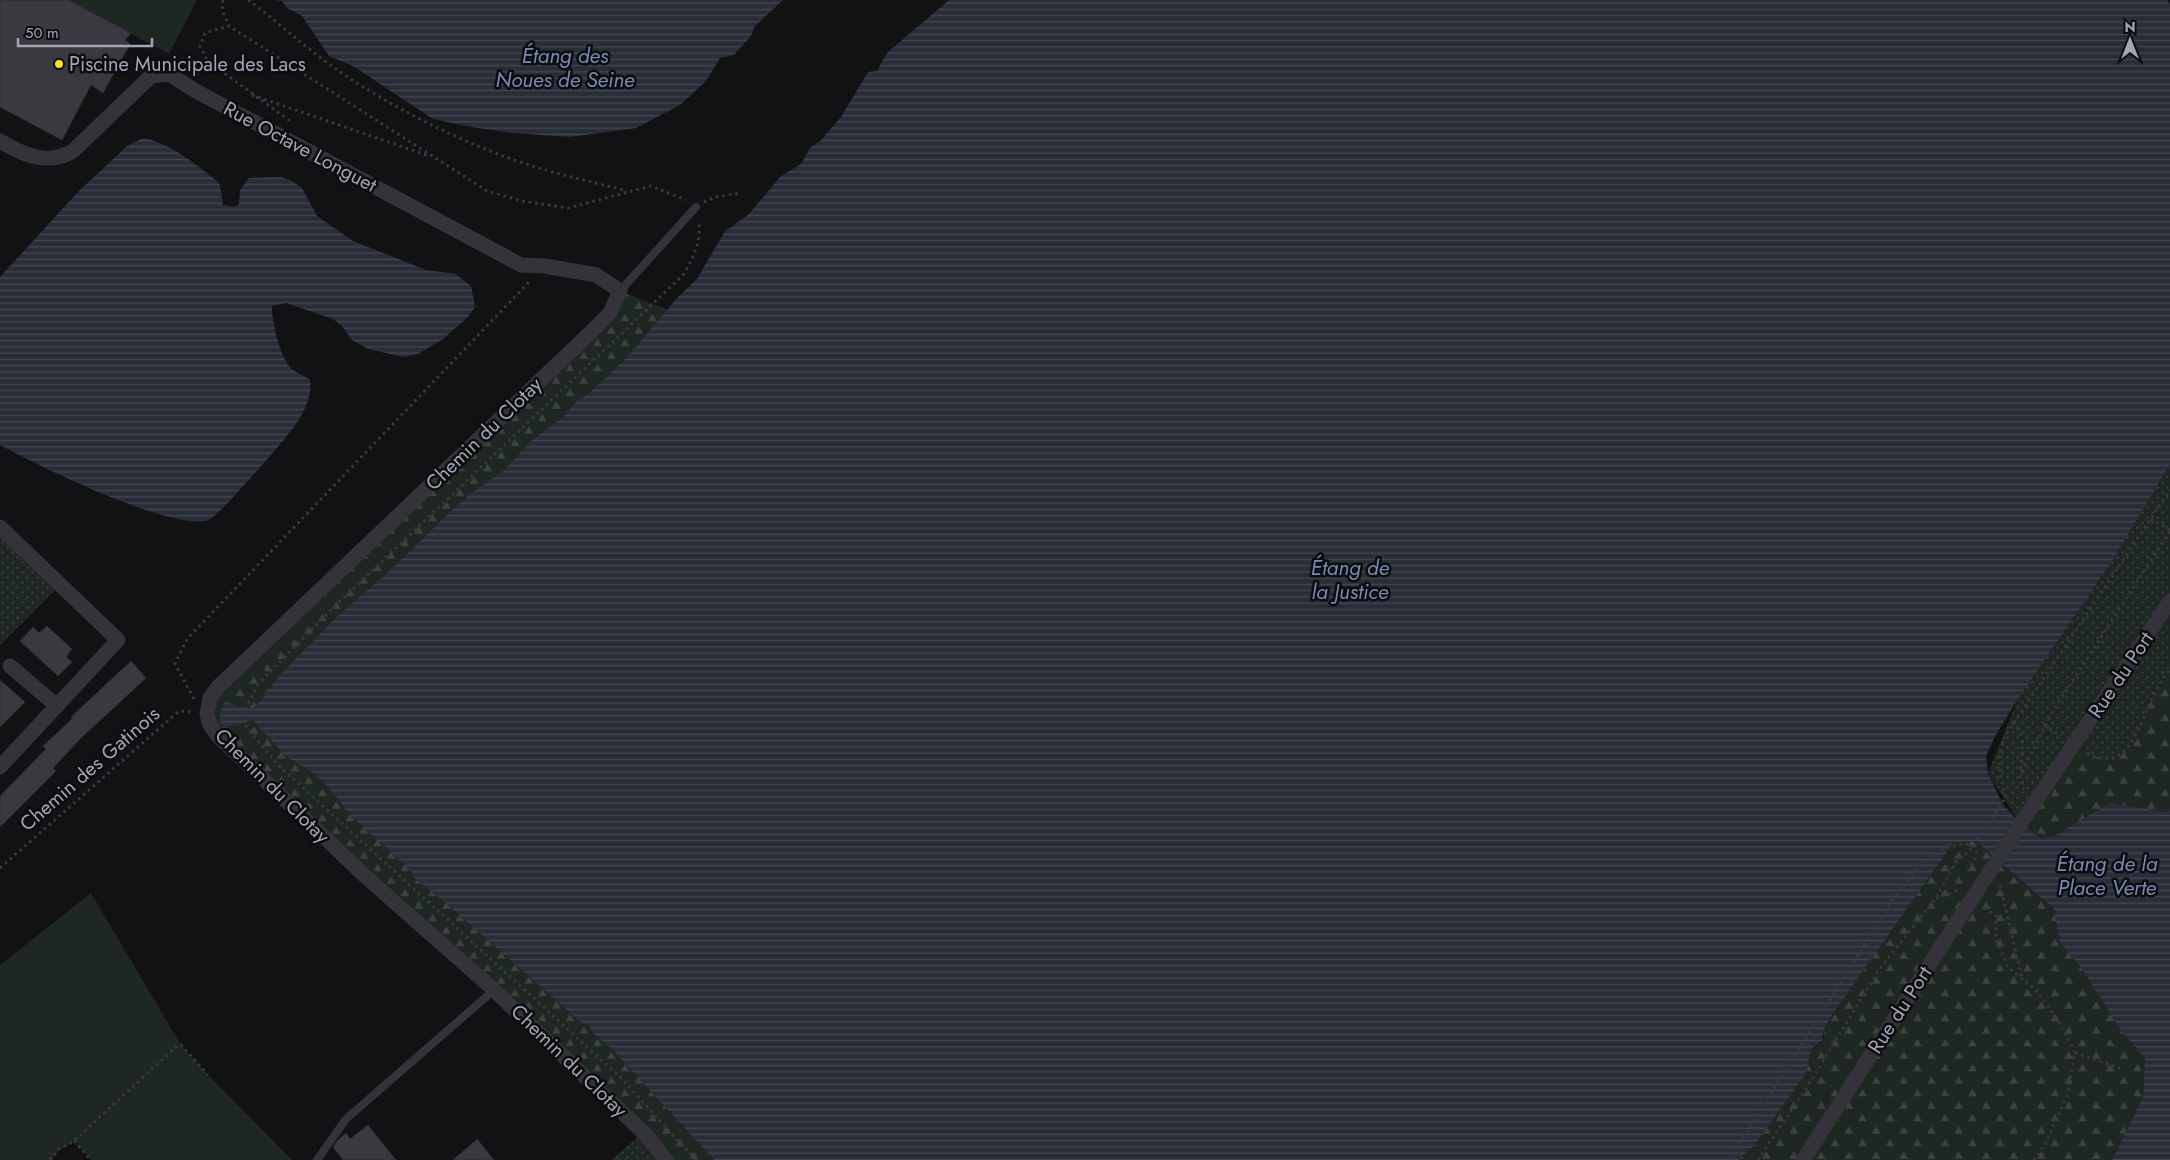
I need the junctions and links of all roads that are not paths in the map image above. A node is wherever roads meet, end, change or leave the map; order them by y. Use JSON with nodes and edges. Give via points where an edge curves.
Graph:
{"nodes":[{"id":1,"x":0,"y":141,"type":"edge"},
{"id":2,"x":696,"y":207,"type":"road end"},
{"id":3,"x":620,"y":291,"type":"junction"},
{"id":4,"x":0,"y":527,"type":"edge"},
{"id":5,"x":2170,"y":601,"type":"edge"},
{"id":6,"x":10,"y":666,"type":"dead end"},
{"id":7,"x":57,"y":706,"type":"junction"},
{"id":8,"x":0,"y":767,"type":"edge"},
{"id":9,"x":494,"y":990,"type":"junction"},
{"id":10,"x":317,"y":1160,"type":"edge"},
{"id":11,"x":666,"y":1160,"type":"edge"},
{"id":12,"x":1803,"y":1160,"type":"edge"}],
"edges":[{"from":1,"to":3,"type":"street","name":"Rue Octave Longuet","via":[[39,159],[61,158],[73,151],[151,76],[169,74],[521,265],[596,275]]},
{"from":2,"to":3,"type":"lane"},
{"from":3,"to":9,"type":"street","name":"Chemin du Clotay","via":[[603,320],[210,698],[209,723],[216,735],[365,876]]},
{"from":4,"to":7,"type":"street","via":[[118,640]]},
{"from":5,"to":12,"type":"street","name":"Rue du Port","via":[[2021,823]]},
{"from":6,"to":7,"type":"street"},
{"from":7,"to":8,"type":"street"},
{"from":9,"to":10,"type":"lane","via":[[346,1119]]},
{"from":9,"to":11,"type":"street","name":"Chemin du Clotay","via":[[647,1136]]}]}
